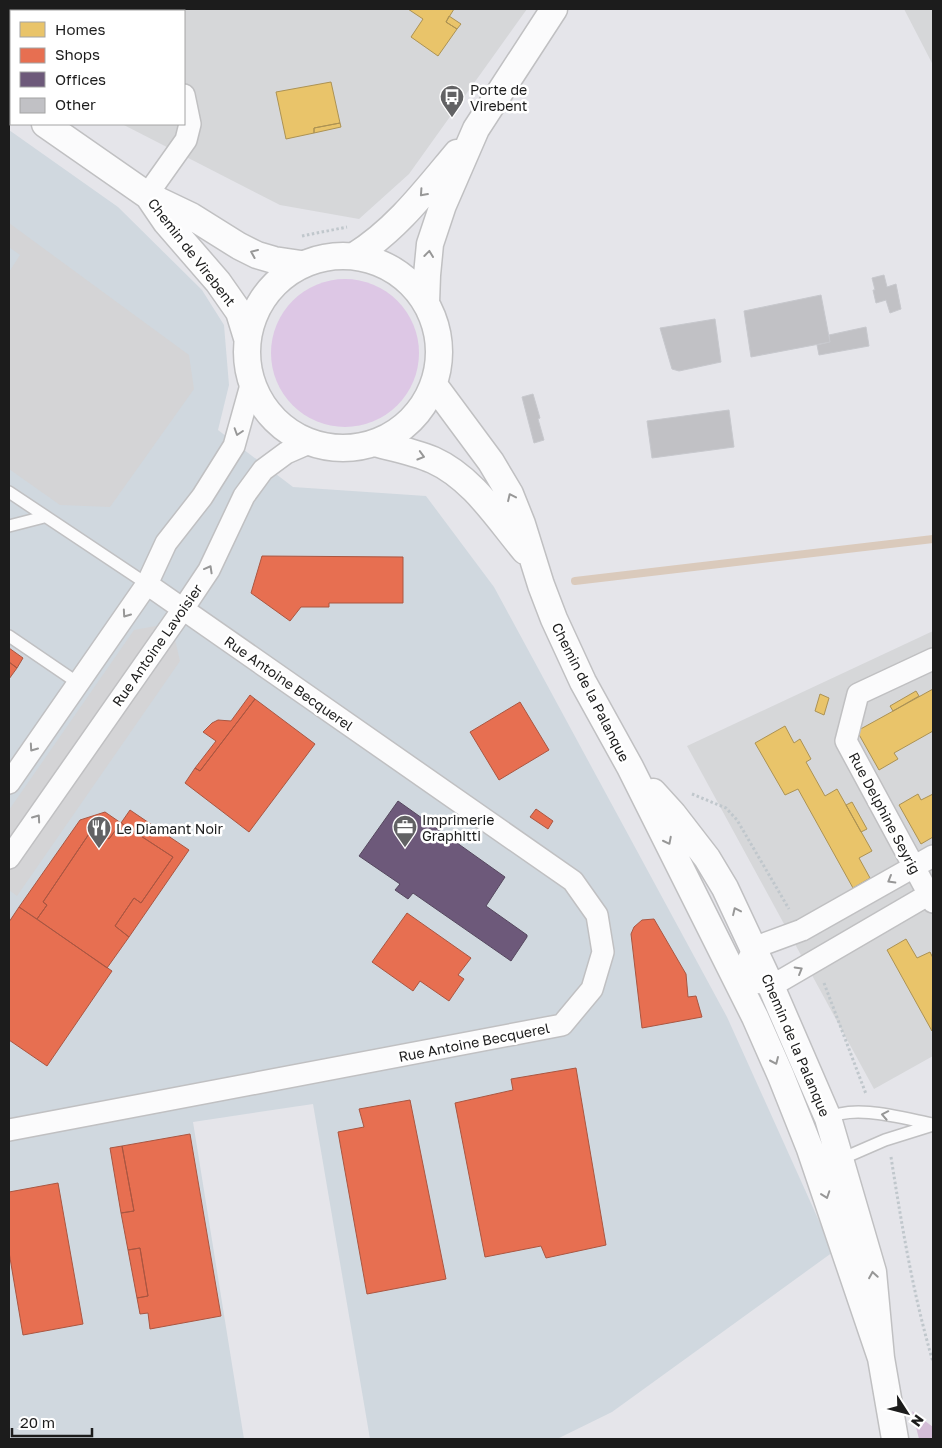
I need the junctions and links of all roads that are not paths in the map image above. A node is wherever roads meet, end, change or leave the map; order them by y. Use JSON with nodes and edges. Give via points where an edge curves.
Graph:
{"nodes":[{"id":1,"x":554,"y":9,"type":"edge"},
{"id":2,"x":185,"y":100,"type":"edge"},
{"id":3,"x":46,"y":125,"type":"edge"},
{"id":4,"x":476,"y":129,"type":"junction"},
{"id":5,"x":147,"y":195,"type":"junction"},
{"id":6,"x":354,"y":256,"type":"junction"},
{"id":7,"x":301,"y":264,"type":"junction"},
{"id":8,"x":426,"y":303,"type":"junction"},
{"id":9,"x":247,"y":338,"type":"junction"},
{"id":10,"x":251,"y":385,"type":"junction"},
{"id":11,"x":434,"y":385,"type":"junction"},
{"id":12,"x":309,"y":443,"type":"junction"},
{"id":13,"x":374,"y":443,"type":"junction"},
{"id":14,"x":9,"y":492,"type":"edge"},
{"id":15,"x":44,"y":517,"type":"junction"},
{"id":16,"x":9,"y":526,"type":"edge"},
{"id":17,"x":532,"y":560,"type":"junction"},
{"id":18,"x":147,"y":584,"type":"junction"},
{"id":19,"x":184,"y":609,"type":"junction"},
{"id":20,"x":9,"y":636,"type":"edge"},
{"id":21,"x":933,"y":659,"type":"edge"},
{"id":22,"x":78,"y":683,"type":"junction"},
{"id":23,"x":630,"y":767,"type":"junction"},
{"id":24,"x":9,"y":783,"type":"edge"},
{"id":25,"x":933,"y":856,"type":"edge"},
{"id":26,"x":9,"y":858,"type":"edge"},
{"id":27,"x":914,"y":867,"type":"junction"},
{"id":28,"x":932,"y":896,"type":"edge"},
{"id":29,"x":754,"y":949,"type":"junction"},
{"id":30,"x":737,"y":980,"type":"junction"},
{"id":31,"x":770,"y":984,"type":"junction"},
{"id":32,"x":828,"y":1118,"type":"junction"},
{"id":33,"x":933,"y":1124,"type":"edge"},
{"id":34,"x":9,"y":1130,"type":"edge"},
{"id":35,"x":810,"y":1149,"type":"junction"},
{"id":36,"x":840,"y":1160,"type":"junction"},
{"id":37,"x":881,"y":1358,"type":"junction"},
{"id":38,"x":895,"y":1438,"type":"edge"}],
"edges":[{"from":1,"to":4,"type":"street"},
{"from":2,"to":5,"type":"street","via":[[190,124],[186,140]]},
{"from":3,"to":5,"type":"street","name":"Chemin de Virebent"},
{"from":4,"to":6,"type":"street","one_way":true,"via":[[395,224]]},
{"from":8,"to":4,"type":"street","one_way":true,"via":[[430,244]]},
{"from":7,"to":5,"type":"street","name":"Chemin de Virebent","one_way":true,"via":[[257,255],[191,216]]},
{"from":5,"to":9,"type":"street","name":"Chemin de Virebent","via":[[229,297],[239,312]]},
{"from":6,"to":7,"type":"street","via":[[327,256]]},
{"from":6,"to":8,"type":"street","via":[[383,263],[408,279]]},
{"from":7,"to":9,"type":"street","via":[[281,277],[265,294],[253,315]]},
{"from":8,"to":11,"type":"street","via":[[435,322],[439,343]]},
{"from":9,"to":10,"type":"street","via":[[246,362]]},
{"from":10,"to":12,"type":"street","via":[[265,410],[284,430]]},
{"from":10,"to":18,"type":"street","one_way":true,"via":[[234,446],[202,497],[166,543]]},
{"from":11,"to":13,"type":"street","via":[[420,410],[400,430]]},
{"from":17,"to":11,"type":"street","name":"Chemin de la Palanque","one_way":true,"via":[[510,494],[491,462]]},
{"from":12,"to":13,"type":"street","via":[[331,448],[353,448]]},
{"from":19,"to":12,"type":"street","name":"Rue Antoine Lavoisier","one_way":true,"via":[[209,570],[244,496],[263,470],[286,453]]},
{"from":13,"to":17,"type":"street","name":"Chemin de la Palanque","one_way":true,"via":[[447,467],[471,487]]},
{"from":14,"to":15,"type":"lane"},
{"from":15,"to":16,"type":"lane"},
{"from":15,"to":18,"type":"lane"},
{"from":17,"to":23,"type":"street","name":"Chemin de la Palanque","via":[[583,682]]},
{"from":18,"to":19,"type":"street","name":"Rue Antoine Becquerel"},
{"from":18,"to":22,"type":"street","one_way":true},
{"from":26,"to":19,"type":"street","name":"Rue Antoine Lavoisier","one_way":true},
{"from":19,"to":34,"type":"street","name":"Rue Antoine Becquerel","via":[[573,881],[597,915],[603,952],[592,990],[562,1025]]},
{"from":20,"to":22,"type":"lane"},
{"from":21,"to":27,"type":"street","name":"Rue Delphine Seyrig","via":[[858,694],[846,740]]},
{"from":22,"to":24,"type":"street","one_way":true},
{"from":29,"to":23,"type":"street","name":"Chemin de la Palanque","one_way":true,"via":[[707,858]]},
{"from":23,"to":30,"type":"street","name":"Chemin de la Palanque","one_way":true},
{"from":25,"to":27,"type":"street"},
{"from":27,"to":28,"type":"street","name":"Rue Delphine Seyrig"},
{"from":27,"to":29,"type":"street","one_way":true,"via":[[802,930]]},
{"from":31,"to":28,"type":"street","one_way":true},
{"from":29,"to":30,"type":"street"},
{"from":29,"to":31,"type":"street","name":"Chemin de la Palanque"},
{"from":30,"to":31,"type":"street"},
{"from":30,"to":35,"type":"street","name":"Chemin de la Palanque","one_way":true},
{"from":31,"to":32,"type":"street","name":"Chemin de la Palanque"},
{"from":33,"to":32,"type":"lane","one_way":true,"via":[[873,1112],[837,1114]]},
{"from":32,"to":35,"type":"lane"},
{"from":32,"to":36,"type":"street","name":"Chemin de la Palanque"},
{"from":33,"to":36,"type":"lane"},
{"from":35,"to":36,"type":"lane"},
{"from":35,"to":37,"type":"street","name":"Chemin de la Palanque","one_way":true},
{"from":37,"to":36,"type":"street","name":"Chemin de la Palanque","one_way":true,"via":[[873,1272]]},
{"from":37,"to":38,"type":"street","name":"Chemin de la Palanque"}]}
